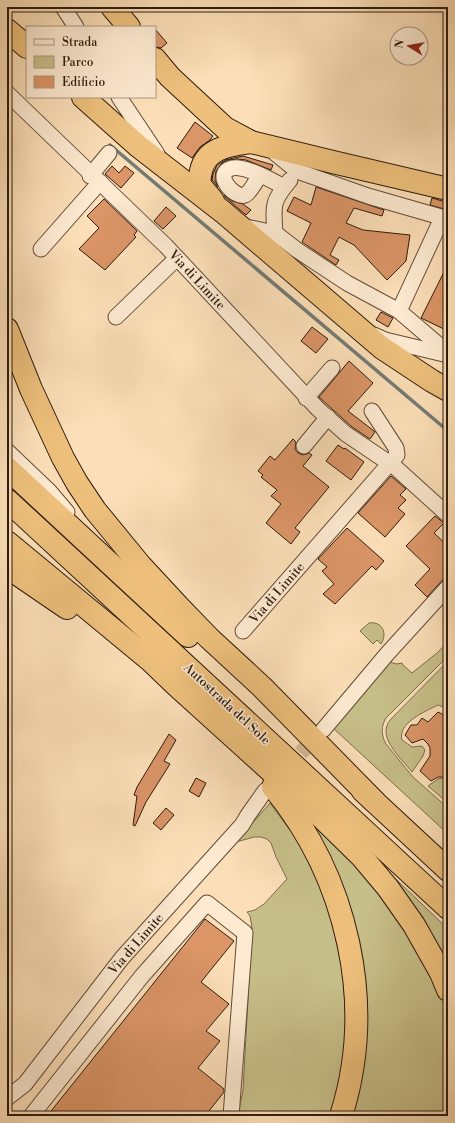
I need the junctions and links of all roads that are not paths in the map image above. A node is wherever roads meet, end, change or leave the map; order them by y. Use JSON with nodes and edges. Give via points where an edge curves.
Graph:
{"nodes":[{"id":1,"x":64,"y":7,"type":"edge"},
{"id":2,"x":112,"y":7,"type":"edge"},
{"id":3,"x":75,"y":26,"type":"edge"},
{"id":4,"x":128,"y":26,"type":"edge"},
{"id":5,"x":7,"y":30,"type":"edge"},
{"id":6,"x":26,"y":46,"type":"edge"},
{"id":7,"x":156,"y":60,"type":"edge"},
{"id":8,"x":7,"y":93,"type":"edge"},
{"id":9,"x":84,"y":98,"type":"edge"},
{"id":10,"x":120,"y":98,"type":"edge"},
{"id":11,"x":258,"y":144,"type":"junction"},
{"id":12,"x":109,"y":153,"type":"dead end"},
{"id":13,"x":166,"y":168,"type":"junction"},
{"id":14,"x":297,"y":171,"type":"junction"},
{"id":15,"x":260,"y":174,"type":"dead end"},
{"id":16,"x":94,"y":177,"type":"junction"},
{"id":17,"x":284,"y":187,"type":"junction"},
{"id":18,"x":448,"y":189,"type":"edge"},
{"id":19,"x":445,"y":218,"type":"edge"},
{"id":20,"x":230,"y":219,"type":"junction"},
{"id":21,"x":275,"y":233,"type":"junction"},
{"id":22,"x":41,"y":249,"type":"dead end"},
{"id":23,"x":177,"y":258,"type":"junction"},
{"id":24,"x":399,"y":311,"type":"junction"},
{"id":25,"x":116,"y":317,"type":"dead end"},
{"id":26,"x":357,"y":327,"type":"junction"},
{"id":27,"x":7,"y":329,"type":"edge"},
{"id":28,"x":448,"y":354,"type":"edge"},
{"id":29,"x":332,"y":368,"type":"dead end"},
{"id":30,"x":448,"y":390,"type":"edge"},
{"id":31,"x":306,"y":398,"type":"junction"},
{"id":32,"x":372,"y":411,"type":"dead end"},
{"id":33,"x":328,"y":417,"type":"junction"},
{"id":34,"x":304,"y":446,"type":"dead end"},
{"id":35,"x":7,"y":451,"type":"edge"},
{"id":36,"x":390,"y":464,"type":"junction"},
{"id":37,"x":7,"y":468,"type":"edge"},
{"id":38,"x":7,"y":500,"type":"edge"},
{"id":39,"x":448,"y":515,"type":"edge"},
{"id":40,"x":7,"y":518,"type":"edge"},
{"id":41,"x":7,"y":542,"type":"edge"},
{"id":42,"x":98,"y":552,"type":"junction"},
{"id":43,"x":7,"y":567,"type":"edge"},
{"id":44,"x":101,"y":586,"type":"junction"},
{"id":45,"x":448,"y":587,"type":"edge"},
{"id":46,"x":243,"y":632,"type":"dead end"},
{"id":47,"x":176,"y":686,"type":"junction"},
{"id":48,"x":323,"y":730,"type":"tunnel mouth"},
{"id":49,"x":230,"y":736,"type":"junction"},
{"id":50,"x":265,"y":791,"type":"dead end"},
{"id":51,"x":374,"y":801,"type":"junction"},
{"id":52,"x":448,"y":869,"type":"edge"},
{"id":53,"x":448,"y":908,"type":"edge"},
{"id":54,"x":122,"y":958,"type":"junction"},
{"id":55,"x":142,"y":976,"type":"junction"},
{"id":56,"x":448,"y":990,"type":"edge"},
{"id":57,"x":7,"y":1098,"type":"edge"},
{"id":58,"x":31,"y":1116,"type":"edge"},
{"id":59,"x":231,"y":1116,"type":"edge"},
{"id":60,"x":341,"y":1116,"type":"edge"}],
"edges":[{"from":1,"to":3,"type":"street"},
{"from":2,"to":4,"type":"highway"},
{"from":5,"to":6,"type":"highway"},
{"from":7,"to":11,"type":"highway","via":[[170,77],[225,128]]},
{"from":8,"to":16,"type":"street","name":"Via di Limite"},
{"from":9,"to":13,"type":"highway"},
{"from":10,"to":13,"type":"street"},
{"from":11,"to":14,"type":"street"},
{"from":11,"to":18,"type":"highway"},
{"from":11,"to":20,"type":"highway","via":[[219,148],[204,162],[201,170],[201,186]]},
{"from":12,"to":16,"type":"street"},
{"from":13,"to":20,"type":"highway"},
{"from":14,"to":17,"type":"street"},
{"from":14,"to":19,"type":"street","via":[[368,196]]},
{"from":15,"to":17,"type":"street"},
{"from":16,"to":22,"type":"street"},
{"from":16,"to":23,"type":"street","name":"Via di Limite"},
{"from":17,"to":21,"type":"street","via":[[276,198],[273,211]]},
{"from":19,"to":24,"type":"street"},
{"from":20,"to":21,"type":"street"},
{"from":20,"to":26,"type":"highway"},
{"from":21,"to":24,"type":"street","via":[[347,283]]},
{"from":23,"to":25,"type":"street"},
{"from":23,"to":31,"type":"street","name":"Via di Limite"},
{"from":24,"to":28,"type":"street"},
{"from":26,"to":28,"type":"street","via":[[385,340]]},
{"from":26,"to":30,"type":"highway","via":[[382,348]]},
{"from":27,"to":51,"type":"highway","via":[[63,458],[95,510],[179,607]]},
{"from":29,"to":31,"type":"street"},
{"from":31,"to":33,"type":"street","name":"Via di Limite"},
{"from":32,"to":36,"type":"street","via":[[396,448],[397,455]]},
{"from":33,"to":34,"type":"street"},
{"from":33,"to":36,"type":"street","name":"Via di Limite","via":[[346,434]]},
{"from":35,"to":42,"type":"street","via":[[50,492],[75,520]]},
{"from":36,"to":39,"type":"street","name":"Via di Limite"},
{"from":36,"to":46,"type":"street","name":"Via di Limite"},
{"from":37,"to":42,"type":"highway","name":"Autostrada del Sole"},
{"from":38,"to":44,"type":"highway","name":"Autostrada del Sole"},
{"from":40,"to":44,"type":"highway","via":[[55,557]]},
{"from":41,"to":47,"type":"highway","via":[[151,660]]},
{"from":42,"to":51,"type":"highway","name":"Autostrada del Sole","via":[[236,680]]},
{"from":43,"to":47,"type":"highway"},
{"from":44,"to":53,"type":"highway","name":"Autostrada del Sole"},
{"from":45,"to":48,"type":"street"},
{"from":47,"to":49,"type":"highway"},
{"from":49,"to":56,"type":"highway","via":[[362,857],[414,925]]},
{"from":49,"to":60,"type":"highway","via":[[287,805],[304,832],[320,860],[342,917],[350,948],[356,1009],[353,1062]]},
{"from":50,"to":54,"type":"street","name":"Via di Limite","via":[[242,825]]},
{"from":51,"to":52,"type":"highway","name":"Autostrada del Sole"},
{"from":54,"to":55,"type":"street"},
{"from":54,"to":57,"type":"street","name":"Via di Limite","via":[[25,1084]]},
{"from":55,"to":58,"type":"street"},
{"from":55,"to":59,"type":"street","via":[[207,903],[245,933]]}]}
